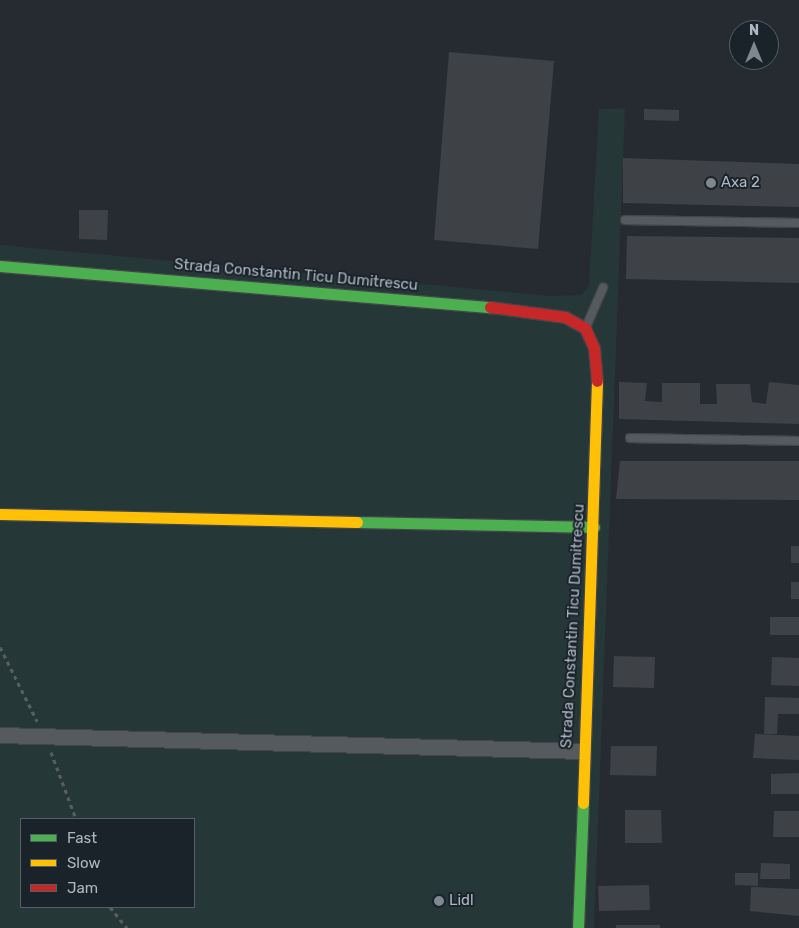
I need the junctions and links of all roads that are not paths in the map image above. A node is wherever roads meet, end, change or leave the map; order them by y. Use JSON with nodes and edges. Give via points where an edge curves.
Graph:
{"nodes":[{"id":1,"x":625,"y":220,"type":"dead end"},
{"id":2,"x":799,"y":223,"type":"edge"},
{"id":3,"x":0,"y":266,"type":"edge"},
{"id":4,"x":603,"y":288,"type":"dead end"},
{"id":5,"x":585,"y":328,"type":"junction"},
{"id":6,"x":630,"y":438,"type":"dead end"},
{"id":7,"x":799,"y":441,"type":"edge"},
{"id":8,"x":0,"y":514,"type":"edge"},
{"id":9,"x":594,"y":527,"type":"junction"},
{"id":10,"x":0,"y":736,"type":"edge"},
{"id":11,"x":582,"y":751,"type":"junction"},
{"id":12,"x":578,"y":928,"type":"edge"}],
"edges":[{"from":1,"to":2,"type":"lane"},
{"from":3,"to":5,"type":"street","name":"Strada Constantin Ticu Dumitrescu","via":[[516,309],[565,317]]},
{"from":4,"to":5,"type":"lane"},
{"from":5,"to":9,"type":"street","name":"Strada Constantin Ticu Dumitrescu","via":[[594,348],[597,374]]},
{"from":6,"to":7,"type":"lane"},
{"from":8,"to":9,"type":"street"},
{"from":9,"to":11,"type":"street","name":"Strada Constantin Ticu Dumitrescu"},
{"from":10,"to":11,"type":"street"},
{"from":11,"to":12,"type":"street","name":"Strada Constantin Ticu Dumitrescu"}]}
